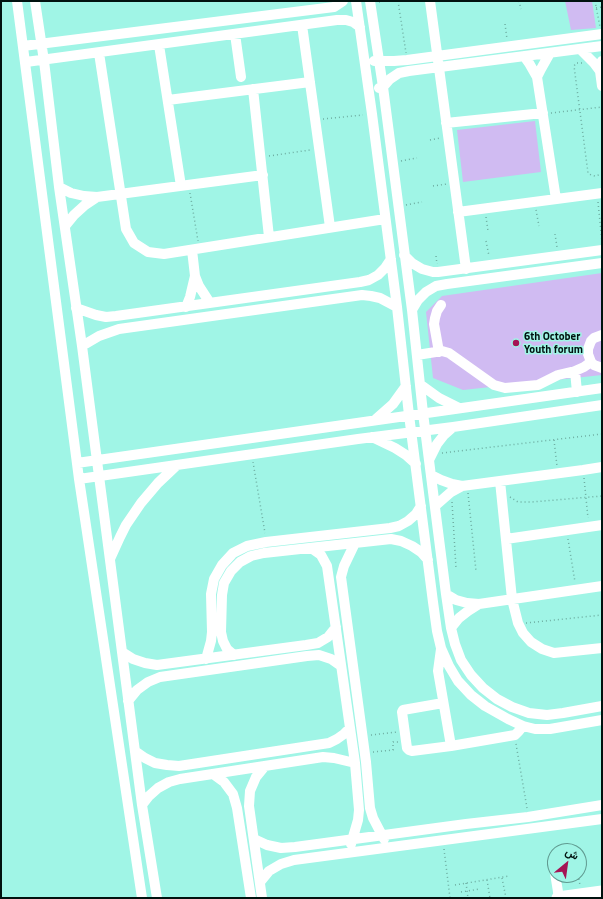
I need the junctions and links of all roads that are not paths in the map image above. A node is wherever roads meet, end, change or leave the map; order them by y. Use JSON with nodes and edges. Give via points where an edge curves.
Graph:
{"nodes":[{"id":1,"x":17,"y":1,"type":"edge"},
{"id":2,"x":35,"y":1,"type":"edge"},
{"id":3,"x":343,"y":1,"type":"edge"},
{"id":4,"x":356,"y":1,"type":"edge"},
{"id":5,"x":370,"y":1,"type":"edge"},
{"id":6,"x":430,"y":1,"type":"edge"},
{"id":7,"x":334,"y":7,"type":"junction"},
{"id":8,"x":337,"y":20,"type":"junction"},
{"id":9,"x":302,"y":25,"type":"junction"},
{"id":10,"x":360,"y":26,"type":"junction"},
{"id":11,"x":235,"y":34,"type":"junction"},
{"id":12,"x":602,"y":34,"type":"edge"},
{"id":13,"x":41,"y":44,"type":"junction"},
{"id":14,"x":159,"y":45,"type":"junction"},
{"id":15,"x":23,"y":46,"type":"junction"},
{"id":16,"x":602,"y":46,"type":"edge"},
{"id":17,"x":580,"y":49,"type":"junction"},
{"id":18,"x":99,"y":53,"type":"junction"},
{"id":19,"x":550,"y":53,"type":"junction"},
{"id":20,"x":437,"y":56,"type":"junction"},
{"id":21,"x":524,"y":56,"type":"junction"},
{"id":22,"x":379,"y":60,"type":"junction"},
{"id":23,"x":44,"y":61,"type":"junction"},
{"id":24,"x":26,"y":62,"type":"junction"},
{"id":25,"x":365,"y":62,"type":"junction"},
{"id":26,"x":599,"y":65,"type":"edge"},
{"id":27,"x":438,"y":66,"type":"junction"},
{"id":28,"x":241,"y":77,"type":"dead end"},
{"id":29,"x":538,"y":77,"type":"junction"},
{"id":30,"x":310,"y":82,"type":"junction"},
{"id":31,"x":602,"y":86,"type":"edge"},
{"id":32,"x":383,"y":87,"type":"junction"},
{"id":33,"x":369,"y":88,"type":"junction"},
{"id":34,"x":253,"y":89,"type":"junction"},
{"id":35,"x":168,"y":100,"type":"junction"},
{"id":36,"x":543,"y":113,"type":"junction"},
{"id":37,"x":446,"y":123,"type":"junction"},
{"id":38,"x":263,"y":175,"type":"junction"},
{"id":39,"x":185,"y":186,"type":"junction"},
{"id":40,"x":59,"y":187,"type":"junction"},
{"id":41,"x":120,"y":194,"type":"junction"},
{"id":42,"x":600,"y":194,"type":"edge"},
{"id":43,"x":97,"y":197,"type":"junction"},
{"id":44,"x":556,"y":199,"type":"junction"},
{"id":45,"x":458,"y":212,"type":"junction"},
{"id":46,"x":385,"y":219,"type":"junction"},
{"id":47,"x":65,"y":226,"type":"junction"},
{"id":48,"x":330,"y":228,"type":"junction"},
{"id":49,"x":270,"y":237,"type":"junction"},
{"id":50,"x":195,"y":250,"type":"junction"},
{"id":51,"x":602,"y":250,"type":"edge"},
{"id":52,"x":404,"y":255,"type":"junction"},
{"id":53,"x":391,"y":259,"type":"junction"},
{"id":54,"x":602,"y":263,"type":"edge"},
{"id":55,"x":466,"y":269,"type":"junction"},
{"id":56,"x":195,"y":276,"type":"junction"},
{"id":57,"x":360,"y":282,"type":"junction"},
{"id":58,"x":362,"y":295,"type":"junction"},
{"id":59,"x":210,"y":303,"type":"junction"},
{"id":60,"x":441,"y":305,"type":"dead end"},
{"id":61,"x":186,"y":306,"type":"junction"},
{"id":62,"x":397,"y":307,"type":"junction"},
{"id":63,"x":76,"y":308,"type":"junction"},
{"id":64,"x":412,"y":310,"type":"junction"},
{"id":65,"x":116,"y":316,"type":"junction"},
{"id":66,"x":119,"y":329,"type":"junction"},
{"id":67,"x":602,"y":335,"type":"edge"},
{"id":68,"x":82,"y":346,"type":"junction"},
{"id":69,"x":439,"y":352,"type":"junction"},
{"id":70,"x":417,"y":355,"type":"junction"},
{"id":71,"x":591,"y":362,"type":"junction"},
{"id":72,"x":602,"y":368,"type":"edge"},
{"id":73,"x":575,"y":371,"type":"junction"},
{"id":74,"x":421,"y":385,"type":"junction"},
{"id":75,"x":406,"y":386,"type":"junction"},
{"id":76,"x":602,"y":388,"type":"edge"},
{"id":77,"x":577,"y":392,"type":"junction"},
{"id":78,"x":459,"y":408,"type":"junction"},
{"id":79,"x":600,"y":408,"type":"edge"},
{"id":80,"x":423,"y":413,"type":"junction"},
{"id":81,"x":409,"y":415,"type":"junction"},
{"id":82,"x":376,"y":419,"type":"junction"},
{"id":83,"x":453,"y":427,"type":"junction"},
{"id":84,"x":425,"y":430,"type":"junction"},
{"id":85,"x":411,"y":431,"type":"junction"},
{"id":86,"x":372,"y":437,"type":"junction"},
{"id":87,"x":430,"y":457,"type":"junction"},
{"id":88,"x":96,"y":460,"type":"junction"},
{"id":89,"x":77,"y":462,"type":"junction"},
{"id":90,"x":416,"y":464,"type":"junction"},
{"id":91,"x":177,"y":465,"type":"junction"},
{"id":92,"x":602,"y":467,"type":"edge"},
{"id":93,"x":431,"y":475,"type":"junction"},
{"id":94,"x":98,"y":476,"type":"junction"},
{"id":95,"x":79,"y":479,"type":"junction"},
{"id":96,"x":500,"y":481,"type":"junction"},
{"id":97,"x":465,"y":486,"type":"junction"},
{"id":98,"x":421,"y":506,"type":"junction"},
{"id":99,"x":435,"y":506,"type":"junction"},
{"id":100,"x":602,"y":525,"type":"edge"},
{"id":101,"x":390,"y":528,"type":"junction"},
{"id":102,"x":391,"y":539,"type":"junction"},
{"id":103,"x":506,"y":539,"type":"junction"},
{"id":104,"x":355,"y":543,"type":"junction"},
{"id":105,"x":311,"y":548,"type":"junction"},
{"id":106,"x":428,"y":560,"type":"junction"},
{"id":107,"x":110,"y":561,"type":"junction"},
{"id":108,"x":341,"y":577,"type":"junction"},
{"id":109,"x":329,"y":578,"type":"junction"},
{"id":110,"x":602,"y":586,"type":"edge"},
{"id":111,"x":446,"y":594,"type":"junction"},
{"id":112,"x":512,"y":599,"type":"junction"},
{"id":113,"x":479,"y":604,"type":"junction"},
{"id":114,"x":216,"y":623,"type":"junction"},
{"id":115,"x":336,"y":627,"type":"junction"},
{"id":116,"x":451,"y":628,"type":"junction"},
{"id":117,"x":441,"y":648,"type":"junction"},
{"id":118,"x":602,"y":648,"type":"edge"},
{"id":119,"x":306,"y":650,"type":"junction"},
{"id":120,"x":122,"y":652,"type":"junction"},
{"id":121,"x":234,"y":655,"type":"junction"},
{"id":122,"x":206,"y":659,"type":"junction"},
{"id":123,"x":157,"y":665,"type":"junction"},
{"id":124,"x":342,"y":666,"type":"junction"},
{"id":125,"x":160,"y":677,"type":"junction"},
{"id":126,"x":128,"y":701,"type":"junction"},
{"id":127,"x":444,"y":703,"type":"junction"},
{"id":128,"x":602,"y":706,"type":"edge"},
{"id":129,"x":602,"y":720,"type":"edge"},
{"id":130,"x":523,"y":726,"type":"junction"},
{"id":131,"x":350,"y":728,"type":"junction"},
{"id":132,"x":321,"y":744,"type":"junction"},
{"id":133,"x":452,"y":746,"type":"junction"},
{"id":134,"x":135,"y":751,"type":"junction"},
{"id":135,"x":323,"y":757,"type":"junction"},
{"id":136,"x":355,"y":763,"type":"junction"},
{"id":137,"x":179,"y":766,"type":"junction"},
{"id":138,"x":265,"y":766,"type":"junction"},
{"id":139,"x":213,"y":774,"type":"junction"},
{"id":140,"x":180,"y":779,"type":"junction"},
{"id":141,"x":142,"y":805,"type":"junction"},
{"id":142,"x":602,"y":805,"type":"edge"},
{"id":143,"x":249,"y":806,"type":"junction"},
{"id":144,"x":237,"y":808,"type":"junction"},
{"id":145,"x":370,"y":808,"type":"junction"},
{"id":146,"x":359,"y":810,"type":"junction"},
{"id":147,"x":602,"y":819,"type":"edge"},
{"id":148,"x":382,"y":835,"type":"junction"},
{"id":149,"x":254,"y":839,"type":"junction"},
{"id":150,"x":352,"y":840,"type":"junction"},
{"id":151,"x":389,"y":848,"type":"junction"},
{"id":152,"x":349,"y":853,"type":"junction"},
{"id":153,"x":557,"y":883,"type":"edge"},
{"id":154,"x":261,"y":890,"type":"edge"},
{"id":155,"x":602,"y":892,"type":"edge"},
{"id":156,"x":251,"y":894,"type":"edge"},
{"id":157,"x":142,"y":898,"type":"edge"},
{"id":158,"x":157,"y":898,"type":"edge"},
{"id":159,"x":559,"y":898,"type":"edge"}],
"edges":[{"from":1,"to":15,"type":"street"},
{"from":2,"to":13,"type":"street"},
{"from":3,"to":7,"type":"street"},
{"from":4,"to":10,"type":"street"},
{"from":5,"to":22,"type":"street"},
{"from":6,"to":20,"type":"street"},
{"from":7,"to":8,"type":"street"},
{"from":7,"to":13,"type":"street"},
{"from":8,"to":9,"type":"street"},
{"from":8,"to":10,"type":"street","via":[[354,22]]},
{"from":9,"to":11,"type":"street"},
{"from":9,"to":30,"type":"street"},
{"from":10,"to":25,"type":"street"},
{"from":11,"to":14,"type":"street"},
{"from":11,"to":28,"type":"street"},
{"from":12,"to":20,"type":"street"},
{"from":13,"to":15,"type":"street"},
{"from":13,"to":23,"type":"street"},
{"from":14,"to":18,"type":"street"},
{"from":14,"to":35,"type":"street"},
{"from":15,"to":24,"type":"street"},
{"from":16,"to":17,"type":"street"},
{"from":17,"to":19,"type":"street"},
{"from":17,"to":26,"type":"street"},
{"from":18,"to":23,"type":"street"},
{"from":18,"to":41,"type":"street"},
{"from":19,"to":21,"type":"street"},
{"from":19,"to":29,"type":"street"},
{"from":20,"to":22,"type":"street","via":[[394,61]]},
{"from":20,"to":27,"type":"street"},
{"from":21,"to":27,"type":"street"},
{"from":21,"to":29,"type":"street"},
{"from":22,"to":25,"type":"street"},
{"from":22,"to":32,"type":"street"},
{"from":23,"to":24,"type":"street"},
{"from":23,"to":40,"type":"street"},
{"from":24,"to":89,"type":"street"},
{"from":25,"to":33,"type":"street"},
{"from":26,"to":31,"type":"street"},
{"from":27,"to":32,"type":"street","via":[[399,73]]},
{"from":27,"to":37,"type":"street"},
{"from":29,"to":36,"type":"street"},
{"from":30,"to":34,"type":"street"},
{"from":30,"to":48,"type":"street"},
{"from":32,"to":33,"type":"street"},
{"from":32,"to":52,"type":"street"},
{"from":33,"to":46,"type":"street"},
{"from":34,"to":35,"type":"street"},
{"from":34,"to":38,"type":"street"},
{"from":35,"to":39,"type":"street"},
{"from":36,"to":37,"type":"street"},
{"from":36,"to":44,"type":"street"},
{"from":37,"to":45,"type":"street"},
{"from":38,"to":39,"type":"street"},
{"from":38,"to":49,"type":"street"},
{"from":39,"to":41,"type":"street"},
{"from":40,"to":43,"type":"street","via":[[71,193]]},
{"from":40,"to":47,"type":"street"},
{"from":41,"to":43,"type":"street"},
{"from":41,"to":50,"type":"street","via":[[126,229],[134,243],[148,252],[164,254]]},
{"from":42,"to":44,"type":"street"},
{"from":43,"to":47,"type":"street","via":[[85,205]]},
{"from":44,"to":45,"type":"street"},
{"from":45,"to":55,"type":"street"},
{"from":46,"to":48,"type":"street"},
{"from":46,"to":53,"type":"street"},
{"from":47,"to":63,"type":"street"},
{"from":48,"to":49,"type":"street"},
{"from":49,"to":50,"type":"street"},
{"from":50,"to":56,"type":"street"},
{"from":51,"to":55,"type":"street"},
{"from":52,"to":55,"type":"street","via":[[422,269],[433,272]]},
{"from":52,"to":64,"type":"street"},
{"from":53,"to":57,"type":"street","via":[[378,275]]},
{"from":53,"to":62,"type":"street"},
{"from":54,"to":64,"type":"street","via":[[436,286],[418,300]]},
{"from":56,"to":59,"type":"street"},
{"from":56,"to":61,"type":"street"},
{"from":57,"to":58,"type":"street"},
{"from":57,"to":59,"type":"street"},
{"from":58,"to":62,"type":"street","via":[[380,298]]},
{"from":58,"to":66,"type":"street"},
{"from":59,"to":61,"type":"street"},
{"from":60,"to":69,"type":"street","via":[[434,324]]},
{"from":61,"to":65,"type":"street"},
{"from":62,"to":75,"type":"street"},
{"from":63,"to":65,"type":"street","via":[[96,315]]},
{"from":63,"to":68,"type":"street"},
{"from":64,"to":70,"type":"street"},
{"from":65,"to":66,"type":"street"},
{"from":66,"to":68,"type":"street"},
{"from":67,"to":71,"type":"street","via":[[594,338],[589,345],[588,354]]},
{"from":68,"to":88,"type":"street"},
{"from":69,"to":70,"type":"street"},
{"from":69,"to":73,"type":"street","via":[[449,353],[494,385],[505,388],[538,385]]},
{"from":70,"to":74,"type":"street"},
{"from":71,"to":72,"type":"street"},
{"from":71,"to":73,"type":"street"},
{"from":73,"to":77,"type":"street"},
{"from":74,"to":78,"type":"street","via":[[438,398]]},
{"from":74,"to":80,"type":"street"},
{"from":75,"to":81,"type":"street"},
{"from":75,"to":82,"type":"street","via":[[393,404]]},
{"from":76,"to":77,"type":"street"},
{"from":77,"to":78,"type":"street"},
{"from":78,"to":80,"type":"street"},
{"from":79,"to":83,"type":"street"},
{"from":80,"to":81,"type":"street"},
{"from":80,"to":84,"type":"street"},
{"from":81,"to":82,"type":"street"},
{"from":81,"to":85,"type":"street"},
{"from":82,"to":88,"type":"street"},
{"from":83,"to":84,"type":"street"},
{"from":83,"to":87,"type":"street","via":[[437,444]]},
{"from":84,"to":85,"type":"street"},
{"from":84,"to":87,"type":"street"},
{"from":85,"to":86,"type":"street"},
{"from":85,"to":90,"type":"street"},
{"from":86,"to":90,"type":"street","via":[[395,448]]},
{"from":86,"to":91,"type":"street"},
{"from":87,"to":93,"type":"street"},
{"from":88,"to":89,"type":"street"},
{"from":88,"to":94,"type":"street"},
{"from":89,"to":95,"type":"street"},
{"from":90,"to":98,"type":"street"},
{"from":91,"to":94,"type":"street"},
{"from":91,"to":107,"type":"street","via":[[149,493],[133,514]]},
{"from":92,"to":96,"type":"street"},
{"from":93,"to":97,"type":"street","via":[[452,484]]},
{"from":93,"to":99,"type":"street"},
{"from":94,"to":95,"type":"street"},
{"from":94,"to":107,"type":"street"},
{"from":95,"to":157,"type":"street"},
{"from":96,"to":97,"type":"street"},
{"from":96,"to":103,"type":"street"},
{"from":97,"to":99,"type":"street","via":[[451,492]]},
{"from":98,"to":101,"type":"street","via":[[408,521]]},
{"from":98,"to":106,"type":"street"},
{"from":99,"to":111,"type":"street"},
{"from":100,"to":103,"type":"street"},
{"from":101,"to":102,"type":"street","via":[[395,533]]},
{"from":101,"to":114,"type":"street","via":[[266,542],[246,546],[233,553],[214,579],[211,594]]},
{"from":102,"to":104,"type":"street"},
{"from":102,"to":106,"type":"street","via":[[412,546],[422,552]]},
{"from":103,"to":112,"type":"street"},
{"from":104,"to":105,"type":"street"},
{"from":104,"to":108,"type":"street"},
{"from":105,"to":109,"type":"street","via":[[321,555],[327,566]]},
{"from":105,"to":114,"type":"street","via":[[264,553],[240,562],[230,571],[224,583]]},
{"from":106,"to":117,"type":"street"},
{"from":107,"to":120,"type":"street"},
{"from":108,"to":109,"type":"street","via":[[335,572]]},
{"from":108,"to":145,"type":"street","via":[[363,736]]},
{"from":109,"to":115,"type":"street"},
{"from":110,"to":112,"type":"street"},
{"from":111,"to":113,"type":"street","via":[[456,600]]},
{"from":111,"to":116,"type":"street"},
{"from":112,"to":113,"type":"street"},
{"from":112,"to":118,"type":"street","via":[[523,633],[542,649],[554,653]]},
{"from":113,"to":116,"type":"street","via":[[468,610]]},
{"from":114,"to":121,"type":"street","via":[[227,649]]},
{"from":114,"to":122,"type":"street"},
{"from":115,"to":119,"type":"street","via":[[328,637]]},
{"from":115,"to":124,"type":"street"},
{"from":116,"to":128,"type":"street","via":[[461,660],[471,675],[497,699],[512,707],[547,715]]},
{"from":117,"to":127,"type":"street","via":[[438,671]]},
{"from":117,"to":130,"type":"street","via":[[458,682],[471,695],[484,706]]},
{"from":119,"to":121,"type":"street"},
{"from":119,"to":124,"type":"street"},
{"from":119,"to":125,"type":"street"},
{"from":120,"to":123,"type":"street","via":[[133,659]]},
{"from":120,"to":126,"type":"street"},
{"from":121,"to":122,"type":"street"},
{"from":122,"to":123,"type":"street"},
{"from":123,"to":125,"type":"street","via":[[154,673]]},
{"from":124,"to":131,"type":"street"},
{"from":125,"to":126,"type":"street","via":[[142,686]]},
{"from":126,"to":134,"type":"street"},
{"from":127,"to":133,"type":"street"},
{"from":127,"to":133,"type":"street","via":[[403,710],[407,748],[412,751]]},
{"from":129,"to":130,"type":"street","via":[[550,729]]},
{"from":130,"to":133,"type":"street","via":[[515,734]]},
{"from":131,"to":132,"type":"street","via":[[338,739]]},
{"from":131,"to":136,"type":"street"},
{"from":132,"to":135,"type":"street","via":[[328,751]]},
{"from":132,"to":137,"type":"street"},
{"from":134,"to":137,"type":"street","via":[[155,763]]},
{"from":134,"to":141,"type":"street"},
{"from":135,"to":136,"type":"street"},
{"from":135,"to":138,"type":"street"},
{"from":136,"to":146,"type":"street"},
{"from":137,"to":140,"type":"street","via":[[175,768],[174,773]]},
{"from":138,"to":139,"type":"street"},
{"from":138,"to":143,"type":"street","via":[[256,777],[250,791]]},
{"from":139,"to":140,"type":"street"},
{"from":139,"to":144,"type":"street","via":[[224,782]]},
{"from":140,"to":141,"type":"street","via":[[158,788]]},
{"from":141,"to":158,"type":"street"},
{"from":142,"to":148,"type":"street"},
{"from":143,"to":144,"type":"street","via":[[243,803]]},
{"from":143,"to":149,"type":"street"},
{"from":144,"to":156,"type":"street"},
{"from":145,"to":146,"type":"street","via":[[365,814]]},
{"from":145,"to":148,"type":"street"},
{"from":146,"to":150,"type":"street"},
{"from":147,"to":151,"type":"street"},
{"from":148,"to":150,"type":"street"},
{"from":148,"to":151,"type":"street"},
{"from":149,"to":150,"type":"street","via":[[281,848]]},
{"from":149,"to":154,"type":"street"},
{"from":150,"to":152,"type":"street"},
{"from":151,"to":152,"type":"street"},
{"from":152,"to":154,"type":"street","via":[[280,864],[269,871]]},
{"from":153,"to":159,"type":"street"},
{"from":154,"to":156,"type":"street"},
{"from":155,"to":159,"type":"main road"}]}
